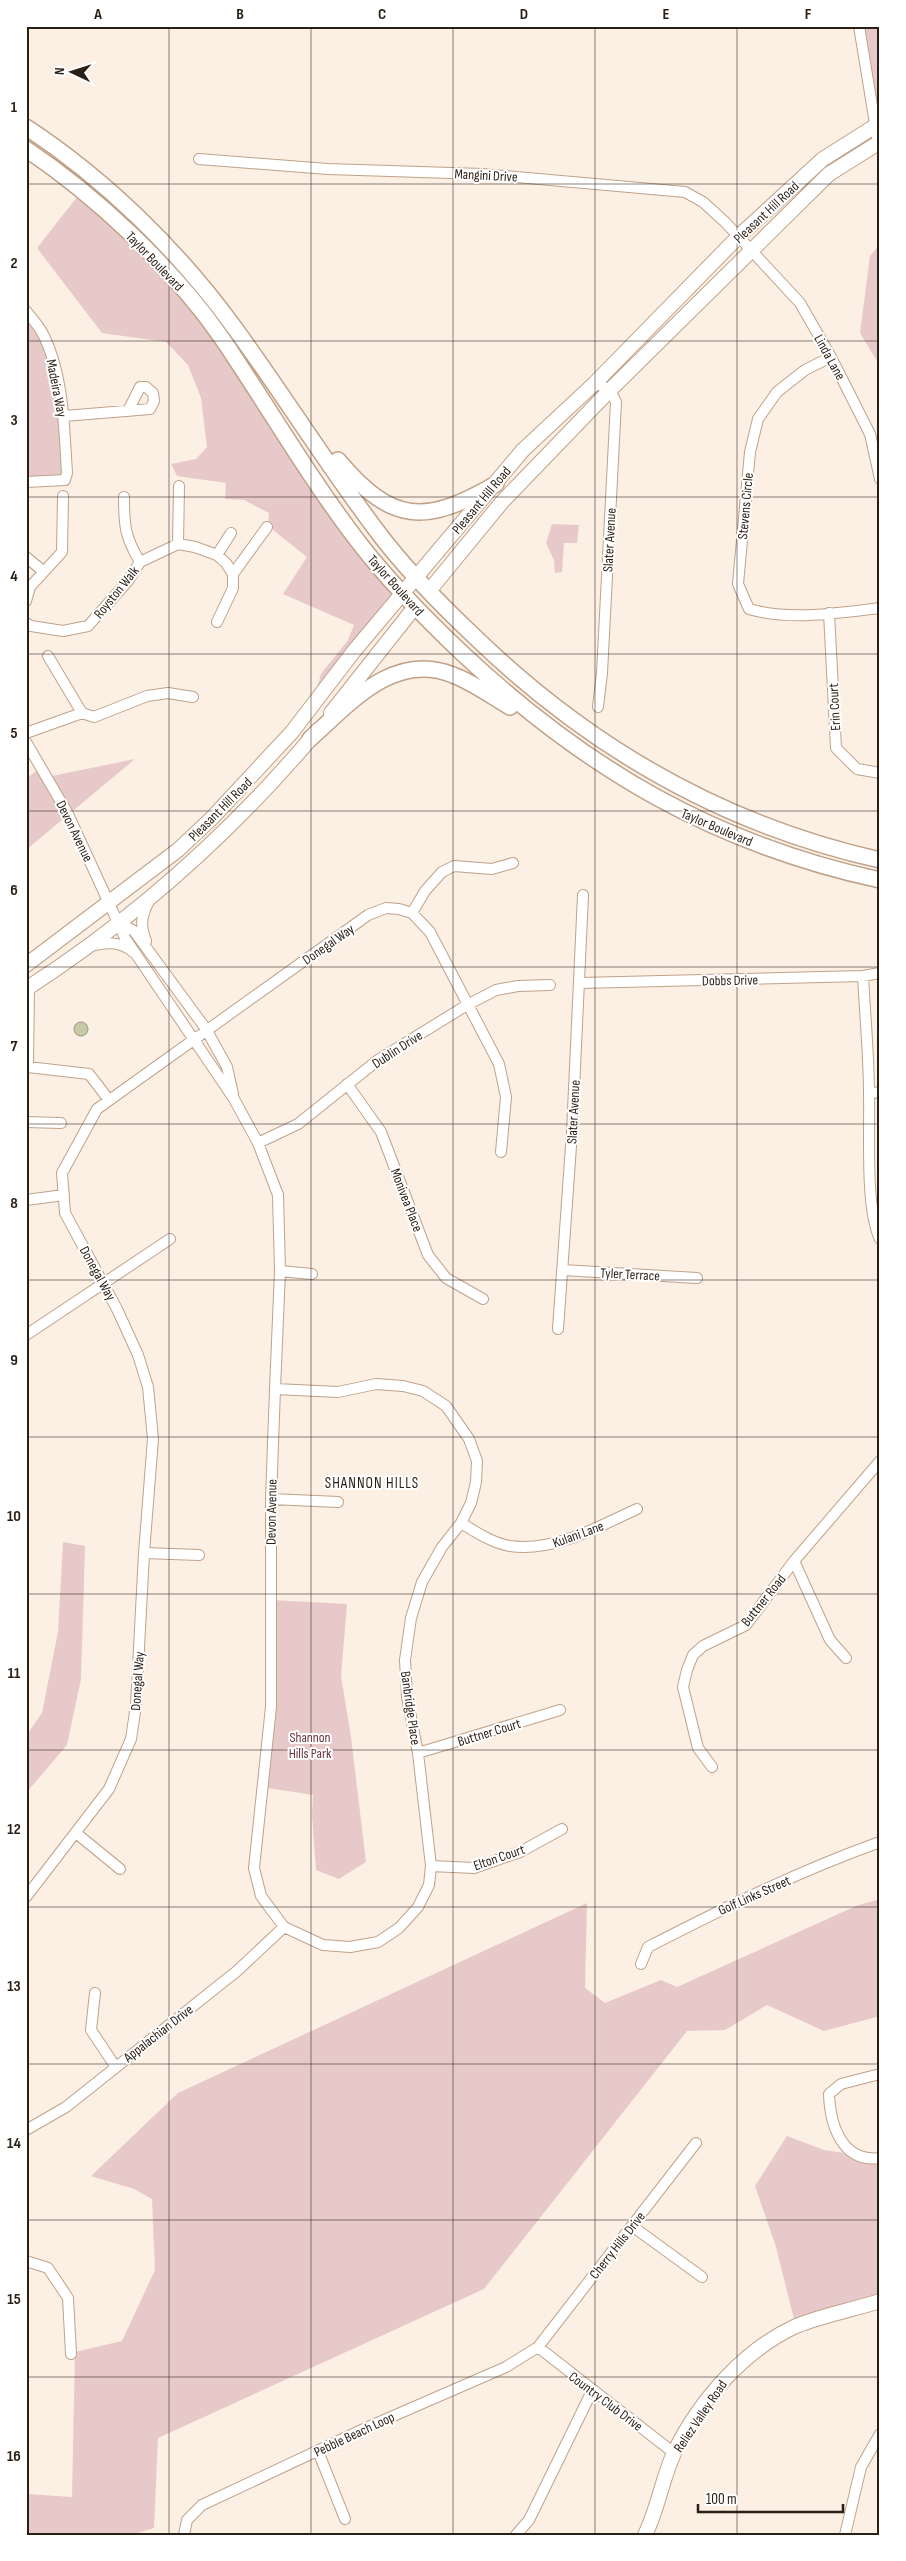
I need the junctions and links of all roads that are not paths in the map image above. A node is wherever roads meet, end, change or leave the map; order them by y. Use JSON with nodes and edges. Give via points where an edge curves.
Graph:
{"nodes":[{"id":1,"x":859,"y":26,"type":"edge"},
{"id":2,"x":878,"y":123,"type":"edge"},
{"id":3,"x":26,"y":128,"type":"edge"},
{"id":4,"x":879,"y":142,"type":"edge"},
{"id":5,"x":26,"y":149,"type":"edge"},
{"id":6,"x":199,"y":159,"type":"dead end"},
{"id":7,"x":738,"y":237,"type":"junction"},
{"id":8,"x":752,"y":250,"type":"junction"},
{"id":9,"x":26,"y":311,"type":"edge"},
{"id":10,"x":831,"y":357,"type":"junction"},
{"id":11,"x":596,"y":383,"type":"junction"},
{"id":12,"x":610,"y":390,"type":"junction"},
{"id":13,"x":128,"y":411,"type":"dead end"},
{"id":14,"x":64,"y":416,"type":"junction"},
{"id":15,"x":302,"y":423,"type":"junction"},
{"id":16,"x":880,"y":479,"type":"edge"},
{"id":17,"x":26,"y":482,"type":"edge"},
{"id":18,"x":496,"y":484,"type":"junction"},
{"id":19,"x":179,"y":486,"type":"dead end"},
{"id":20,"x":63,"y":496,"type":"dead end"},
{"id":21,"x":124,"y":498,"type":"dead end"},
{"id":22,"x":267,"y":527,"type":"dead end"},
{"id":23,"x":231,"y":533,"type":"dead end"},
{"id":24,"x":178,"y":544,"type":"junction"},
{"id":25,"x":217,"y":555,"type":"junction"},
{"id":26,"x":26,"y":557,"type":"edge"},
{"id":27,"x":140,"y":562,"type":"junction"},
{"id":28,"x":43,"y":572,"type":"junction"},
{"id":29,"x":233,"y":574,"type":"junction"},
{"id":30,"x":415,"y":577,"type":"junction"},
{"id":31,"x":429,"y":591,"type":"junction"},
{"id":32,"x":402,"y":595,"type":"junction"},
{"id":33,"x":26,"y":602,"type":"edge"},
{"id":34,"x":414,"y":608,"type":"junction"},
{"id":35,"x":880,"y":608,"type":"edge"},
{"id":36,"x":829,"y":614,"type":"junction"},
{"id":37,"x":217,"y":622,"type":"dead end"},
{"id":38,"x":26,"y":623,"type":"edge"},
{"id":39,"x":48,"y":656,"type":"dead end"},
{"id":40,"x":193,"y":697,"type":"dead end"},
{"id":41,"x":598,"y":707,"type":"dead end"},
{"id":42,"x":82,"y":713,"type":"junction"},
{"id":43,"x":26,"y":733,"type":"edge"},
{"id":44,"x":310,"y":739,"type":"junction"},
{"id":45,"x":26,"y":742,"type":"edge"},
{"id":46,"x":567,"y":742,"type":"junction"},
{"id":47,"x":880,"y":774,"type":"edge"},
{"id":48,"x":880,"y":860,"type":"edge"},
{"id":49,"x":513,"y":863,"type":"dead end"},
{"id":50,"x":880,"y":880,"type":"edge"},
{"id":51,"x":583,"y":895,"type":"dead end"},
{"id":52,"x":150,"y":899,"type":"junction"},
{"id":53,"x":109,"y":902,"type":"junction"},
{"id":54,"x":412,"y":913,"type":"junction"},
{"id":55,"x":120,"y":923,"type":"junction"},
{"id":56,"x":90,"y":946,"type":"junction"},
{"id":57,"x":149,"y":952,"type":"junction"},
{"id":58,"x":138,"y":957,"type":"junction"},
{"id":59,"x":26,"y":965,"type":"edge"},
{"id":60,"x":880,"y":972,"type":"edge"},
{"id":61,"x":863,"y":976,"type":"junction"},
{"id":62,"x":580,"y":983,"type":"junction"},
{"id":63,"x":550,"y":985,"type":"dead end"},
{"id":64,"x":28,"y":988,"type":"edge"},
{"id":65,"x":467,"y":1005,"type":"junction"},
{"id":66,"x":206,"y":1030,"type":"junction"},
{"id":67,"x":192,"y":1039,"type":"junction"},
{"id":68,"x":347,"y":1084,"type":"junction"},
{"id":69,"x":875,"y":1092,"type":"edge"},
{"id":70,"x":234,"y":1099,"type":"junction"},
{"id":71,"x":109,"y":1100,"type":"junction"},
{"id":72,"x":26,"y":1122,"type":"edge"},
{"id":73,"x":60,"y":1123,"type":"dead end"},
{"id":74,"x":258,"y":1143,"type":"junction"},
{"id":75,"x":501,"y":1152,"type":"dead end"},
{"id":76,"x":64,"y":1195,"type":"junction"},
{"id":77,"x":27,"y":1199,"type":"edge"},
{"id":78,"x":170,"y":1239,"type":"dead end"},
{"id":79,"x":880,"y":1239,"type":"edge"},
{"id":80,"x":563,"y":1270,"type":"junction"},
{"id":81,"x":280,"y":1271,"type":"junction"},
{"id":82,"x":312,"y":1274,"type":"dead end"},
{"id":83,"x":697,"y":1278,"type":"dead end"},
{"id":84,"x":103,"y":1283,"type":"junction"},
{"id":85,"x":483,"y":1299,"type":"dead end"},
{"id":86,"x":558,"y":1329,"type":"dead end"},
{"id":87,"x":26,"y":1335,"type":"edge"},
{"id":88,"x":275,"y":1389,"type":"junction"},
{"id":89,"x":880,"y":1461,"type":"edge"},
{"id":90,"x":271,"y":1499,"type":"junction"},
{"id":91,"x":338,"y":1502,"type":"dead end"},
{"id":92,"x":638,"y":1509,"type":"dead end"},
{"id":93,"x":461,"y":1523,"type":"junction"},
{"id":94,"x":144,"y":1553,"type":"junction"},
{"id":95,"x":199,"y":1555,"type":"dead end"},
{"id":96,"x":794,"y":1561,"type":"junction"},
{"id":97,"x":846,"y":1658,"type":"dead end"},
{"id":98,"x":560,"y":1710,"type":"dead end"},
{"id":99,"x":418,"y":1753,"type":"junction"},
{"id":100,"x":712,"y":1767,"type":"dead end"},
{"id":101,"x":562,"y":1829,"type":"dead end"},
{"id":102,"x":76,"y":1833,"type":"junction"},
{"id":103,"x":880,"y":1842,"type":"edge"},
{"id":104,"x":431,"y":1866,"type":"junction"},
{"id":105,"x":120,"y":1869,"type":"dead end"},
{"id":106,"x":26,"y":1897,"type":"edge"},
{"id":107,"x":284,"y":1926,"type":"junction"},
{"id":108,"x":642,"y":1964,"type":"dead end"},
{"id":109,"x":95,"y":1993,"type":"dead end"},
{"id":110,"x":116,"y":2066,"type":"junction"},
{"id":111,"x":880,"y":2074,"type":"edge"},
{"id":112,"x":26,"y":2130,"type":"edge"},
{"id":113,"x":696,"y":2143,"type":"dead end"},
{"id":114,"x":880,"y":2158,"type":"edge"},
{"id":115,"x":632,"y":2226,"type":"junction"},
{"id":116,"x":26,"y":2261,"type":"edge"},
{"id":117,"x":702,"y":2277,"type":"dead end"},
{"id":118,"x":880,"y":2301,"type":"edge"},
{"id":119,"x":538,"y":2347,"type":"junction"},
{"id":120,"x":71,"y":2354,"type":"dead end"},
{"id":121,"x":592,"y":2391,"type":"junction"},
{"id":122,"x":880,"y":2434,"type":"edge"},
{"id":123,"x":318,"y":2451,"type":"junction"},
{"id":124,"x":674,"y":2453,"type":"junction"},
{"id":125,"x":345,"y":2519,"type":"dead end"},
{"id":126,"x":646,"y":2534,"type":"edge"},
{"id":127,"x":184,"y":2535,"type":"edge"},
{"id":128,"x":516,"y":2535,"type":"edge"},
{"id":129,"x":845,"y":2535,"type":"edge"}],
"edges":[{"from":1,"to":2,"type":"street"},
{"from":2,"to":4,"type":"street"},
{"from":2,"to":7,"type":"main road","name":"Pleasant Hill Road","via":[[823,159]]},
{"from":3,"to":15,"type":"main road","name":"Taylor Boulevard","via":[[55,146],[122,203],[180,260],[233,325]]},
{"from":4,"to":8,"type":"main road","name":"Pleasant Hill Road","via":[[830,174]]},
{"from":5,"to":32,"type":"main road","name":"Taylor Boulevard","via":[[110,216],[168,272],[220,335],[313,479]]},
{"from":6,"to":7,"type":"street","name":"Mangini Drive","via":[[328,169],[482,174],[685,192],[703,202]]},
{"from":7,"to":8,"type":"street","name":"Mangini Drive"},
{"from":7,"to":11,"type":"main road","name":"Pleasant Hill Road"},
{"from":8,"to":10,"type":"street","name":"Linda Lane","via":[[800,302]]},
{"from":8,"to":12,"type":"main road","name":"Pleasant Hill Road"},
{"from":9,"to":14,"type":"street","name":"Madeira Way","via":[[44,335],[54,364]]},
{"from":10,"to":16,"type":"street","name":"Linda Lane","via":[[870,434]]},
{"from":10,"to":36,"type":"street","name":"Stevens Circle","via":[[805,370],[777,392],[758,419],[750,452],[738,584],[749,608],[770,615]]},
{"from":11,"to":12,"type":"street"},
{"from":11,"to":18,"type":"main road","name":"Pleasant Hill Road","via":[[523,450]]},
{"from":12,"to":31,"type":"main road","name":"Pleasant Hill Road","via":[[502,502]]},
{"from":12,"to":41,"type":"street","name":"Slater Avenue","via":[[616,402]]},
{"from":13,"to":14,"type":"street"},
{"from":14,"to":17,"type":"street","name":"Madeira Way","via":[[65,480]]},
{"from":15,"to":18,"type":"main road","via":[[370,495],[387,506],[407,512],[443,510]]},
{"from":15,"to":30,"type":"main road","name":"Taylor Boulevard","via":[[377,531]]},
{"from":18,"to":30,"type":"main road","name":"Pleasant Hill Road"},
{"from":19,"to":24,"type":"street"},
{"from":20,"to":28,"type":"street","via":[[62,552]]},
{"from":21,"to":27,"type":"street","via":[[124,527],[128,542]]},
{"from":22,"to":29,"type":"street"},
{"from":23,"to":25,"type":"street"},
{"from":24,"to":25,"type":"street"},
{"from":24,"to":27,"type":"street","name":"Royston Walk"},
{"from":25,"to":29,"type":"street"},
{"from":26,"to":28,"type":"street"},
{"from":27,"to":38,"type":"street","name":"Royston Walk","via":[[128,581],[88,626],[63,631]]},
{"from":28,"to":33,"type":"street","via":[[30,588]]},
{"from":29,"to":37,"type":"street","via":[[233,588]]},
{"from":30,"to":31,"type":"main road","name":"Taylor Boulevard"},
{"from":30,"to":32,"type":"main road","name":"Pleasant Hill Road"},
{"from":31,"to":34,"type":"main road","name":"Pleasant Hill Road"},
{"from":31,"to":48,"type":"main road","name":"Taylor Boulevard","via":[[514,676],[578,726],[634,763],[693,796],[769,828]]},
{"from":32,"to":34,"type":"main road","name":"Taylor Boulevard"},
{"from":32,"to":53,"type":"main road","name":"Pleasant Hill Road","via":[[257,772],[178,850]]},
{"from":34,"to":44,"type":"main road","name":"Pleasant Hill Road"},
{"from":34,"to":46,"type":"main road","name":"Taylor Boulevard","via":[[502,691]]},
{"from":35,"to":36,"type":"street"},
{"from":36,"to":47,"type":"street","name":"Erin Court","via":[[836,748],[857,769]]},
{"from":39,"to":42,"type":"street"},
{"from":40,"to":42,"type":"street","via":[[168,693],[147,696],[94,717]]},
{"from":42,"to":43,"type":"street"},
{"from":44,"to":46,"type":"main road","via":[[365,688],[411,669],[426,668],[452,674],[477,686]]},
{"from":44,"to":52,"type":"main road","name":"Pleasant Hill Road","via":[[234,822]]},
{"from":45,"to":53,"type":"street","name":"Devon Avenue","via":[[68,814]]},
{"from":46,"to":50,"type":"main road","name":"Taylor Boulevard","via":[[624,780],[685,814],[762,846]]},
{"from":49,"to":54,"type":"street","via":[[492,869],[454,866],[442,872],[425,890]]},
{"from":51,"to":62,"type":"street","name":"Slater Avenue"},
{"from":52,"to":55,"type":"main road","name":"Pleasant Hill Road"},
{"from":52,"to":57,"type":"street","name":"Devon Avenue","via":[[141,917]]},
{"from":53,"to":55,"type":"street","name":"Devon Avenue"},
{"from":53,"to":59,"type":"main road","name":"Pleasant Hill Road"},
{"from":54,"to":65,"type":"street","via":[[430,932]]},
{"from":54,"to":66,"type":"street","name":"Donegal Way","via":[[386,908],[368,915]]},
{"from":55,"to":56,"type":"main road","name":"Pleasant Hill Road"},
{"from":55,"to":57,"type":"street","name":"Devon Avenue","via":[[134,931]]},
{"from":55,"to":58,"type":"street","name":"Devon Avenue","via":[[125,938]]},
{"from":56,"to":58,"type":"street","name":"Devon Avenue","via":[[115,943],[127,947]]},
{"from":56,"to":64,"type":"main road","name":"Pleasant Hill Road"},
{"from":57,"to":66,"type":"street","name":"Devon Avenue"},
{"from":58,"to":67,"type":"street","name":"Devon Avenue"},
{"from":60,"to":61,"type":"street","name":"Dobbs Drive"},
{"from":61,"to":62,"type":"street","name":"Dobbs Drive"},
{"from":61,"to":69,"type":"street"},
{"from":62,"to":80,"type":"street","name":"Slater Avenue"},
{"from":63,"to":65,"type":"street","name":"Dublin Drive","via":[[496,990]]},
{"from":64,"to":71,"type":"street","via":[[28,1067],[89,1074]]},
{"from":65,"to":68,"type":"street","name":"Dublin Drive","via":[[378,1060]]},
{"from":65,"to":75,"type":"street","via":[[499,1064],[506,1097]]},
{"from":66,"to":67,"type":"street","name":"Donegal Way"},
{"from":66,"to":70,"type":"street","name":"Devon Avenue","via":[[227,1067]]},
{"from":67,"to":70,"type":"street","name":"Devon Avenue"},
{"from":67,"to":71,"type":"street","name":"Donegal Way"},
{"from":68,"to":74,"type":"street","name":"Dublin Drive","via":[[298,1124]]},
{"from":68,"to":85,"type":"street","name":"Monivea Place","via":[[381,1132],[428,1255],[446,1278]]},
{"from":69,"to":79,"type":"street","via":[[871,1184],[875,1228]]},
{"from":70,"to":74,"type":"street","name":"Devon Avenue"},
{"from":71,"to":76,"type":"street","name":"Donegal Way","via":[[98,1108],[62,1174]]},
{"from":72,"to":73,"type":"street"},
{"from":74,"to":81,"type":"street","name":"Devon Avenue","via":[[278,1195]]},
{"from":76,"to":77,"type":"street"},
{"from":76,"to":84,"type":"street","name":"Donegal Way","via":[[65,1213]]},
{"from":78,"to":84,"type":"street"},
{"from":80,"to":83,"type":"street","name":"Tyler Terrace"},
{"from":80,"to":86,"type":"street","name":"Slater Avenue"},
{"from":81,"to":82,"type":"street"},
{"from":81,"to":88,"type":"street","name":"Devon Avenue"},
{"from":84,"to":87,"type":"street"},
{"from":84,"to":94,"type":"street","name":"Donegal Way","via":[[138,1355],[148,1388],[153,1439]]},
{"from":88,"to":90,"type":"street","name":"Devon Avenue"},
{"from":88,"to":93,"type":"street","name":"Banbridge Place","via":[[338,1392],[376,1384],[403,1386],[423,1391],[446,1406],[469,1439],[476,1461],[472,1496]]},
{"from":89,"to":96,"type":"street","name":"Buttner Road"},
{"from":90,"to":91,"type":"street"},
{"from":90,"to":107,"type":"street","name":"Devon Avenue","via":[[271,1707],[254,1868],[261,1896]]},
{"from":92,"to":93,"type":"street","name":"Kulani Lane","via":[[570,1540],[540,1547],[506,1545]]},
{"from":93,"to":99,"type":"street","name":"Banbridge Place","via":[[442,1547],[422,1582],[411,1618],[405,1660],[407,1697]]},
{"from":94,"to":95,"type":"street"},
{"from":94,"to":102,"type":"street","name":"Donegal Way","via":[[136,1705],[131,1739],[109,1789]]},
{"from":96,"to":97,"type":"street","via":[[830,1640]]},
{"from":96,"to":100,"type":"street","name":"Buttner Road","via":[[746,1625],[703,1646],[693,1655],[687,1670],[683,1688],[698,1748]]},
{"from":98,"to":99,"type":"street","name":"Buttner Court"},
{"from":99,"to":104,"type":"street","name":"Banbridge Place"},
{"from":101,"to":104,"type":"street","name":"Elton Court","via":[[520,1852],[474,1868]]},
{"from":102,"to":105,"type":"street"},
{"from":102,"to":106,"type":"street","name":"Donegal Way"},
{"from":103,"to":108,"type":"street","name":"Golf Links Street","via":[[826,1862],[699,1920],[648,1947]]},
{"from":104,"to":107,"type":"street","name":"Banbridge Place","via":[[429,1885],[418,1907],[399,1928],[378,1942],[350,1947],[323,1945]]},
{"from":107,"to":110,"type":"street","name":"Appalachian Drive","via":[[237,1971]]},
{"from":109,"to":110,"type":"street","via":[[91,2030]]},
{"from":110,"to":112,"type":"street","name":"Appalachian Drive","via":[[66,2108]]},
{"from":111,"to":114,"type":"street","via":[[841,2084],[829,2094],[837,2134],[852,2154],[864,2159]]},
{"from":113,"to":115,"type":"street","name":"Cherry Hills Drive"},
{"from":115,"to":117,"type":"street"},
{"from":115,"to":119,"type":"street","name":"Cherry Hills Drive"},
{"from":116,"to":120,"type":"street","via":[[48,2268],[68,2298]]},
{"from":118,"to":124,"type":"main road","name":"Reliez Valley Road","via":[[796,2326],[762,2346],[727,2376]]},
{"from":119,"to":121,"type":"street","name":"Country Club Drive"},
{"from":119,"to":123,"type":"street","name":"Pebble Beach Loop","via":[[506,2367]]},
{"from":121,"to":124,"type":"street","name":"Country Club Drive"},
{"from":121,"to":128,"type":"street","via":[[529,2520]]},
{"from":122,"to":129,"type":"street","via":[[861,2467]]},
{"from":123,"to":125,"type":"street"},
{"from":123,"to":127,"type":"street","name":"Pebble Beach Loop","via":[[202,2505],[187,2520]]},
{"from":124,"to":126,"type":"main road","name":"Reliez Valley Road"}]}
